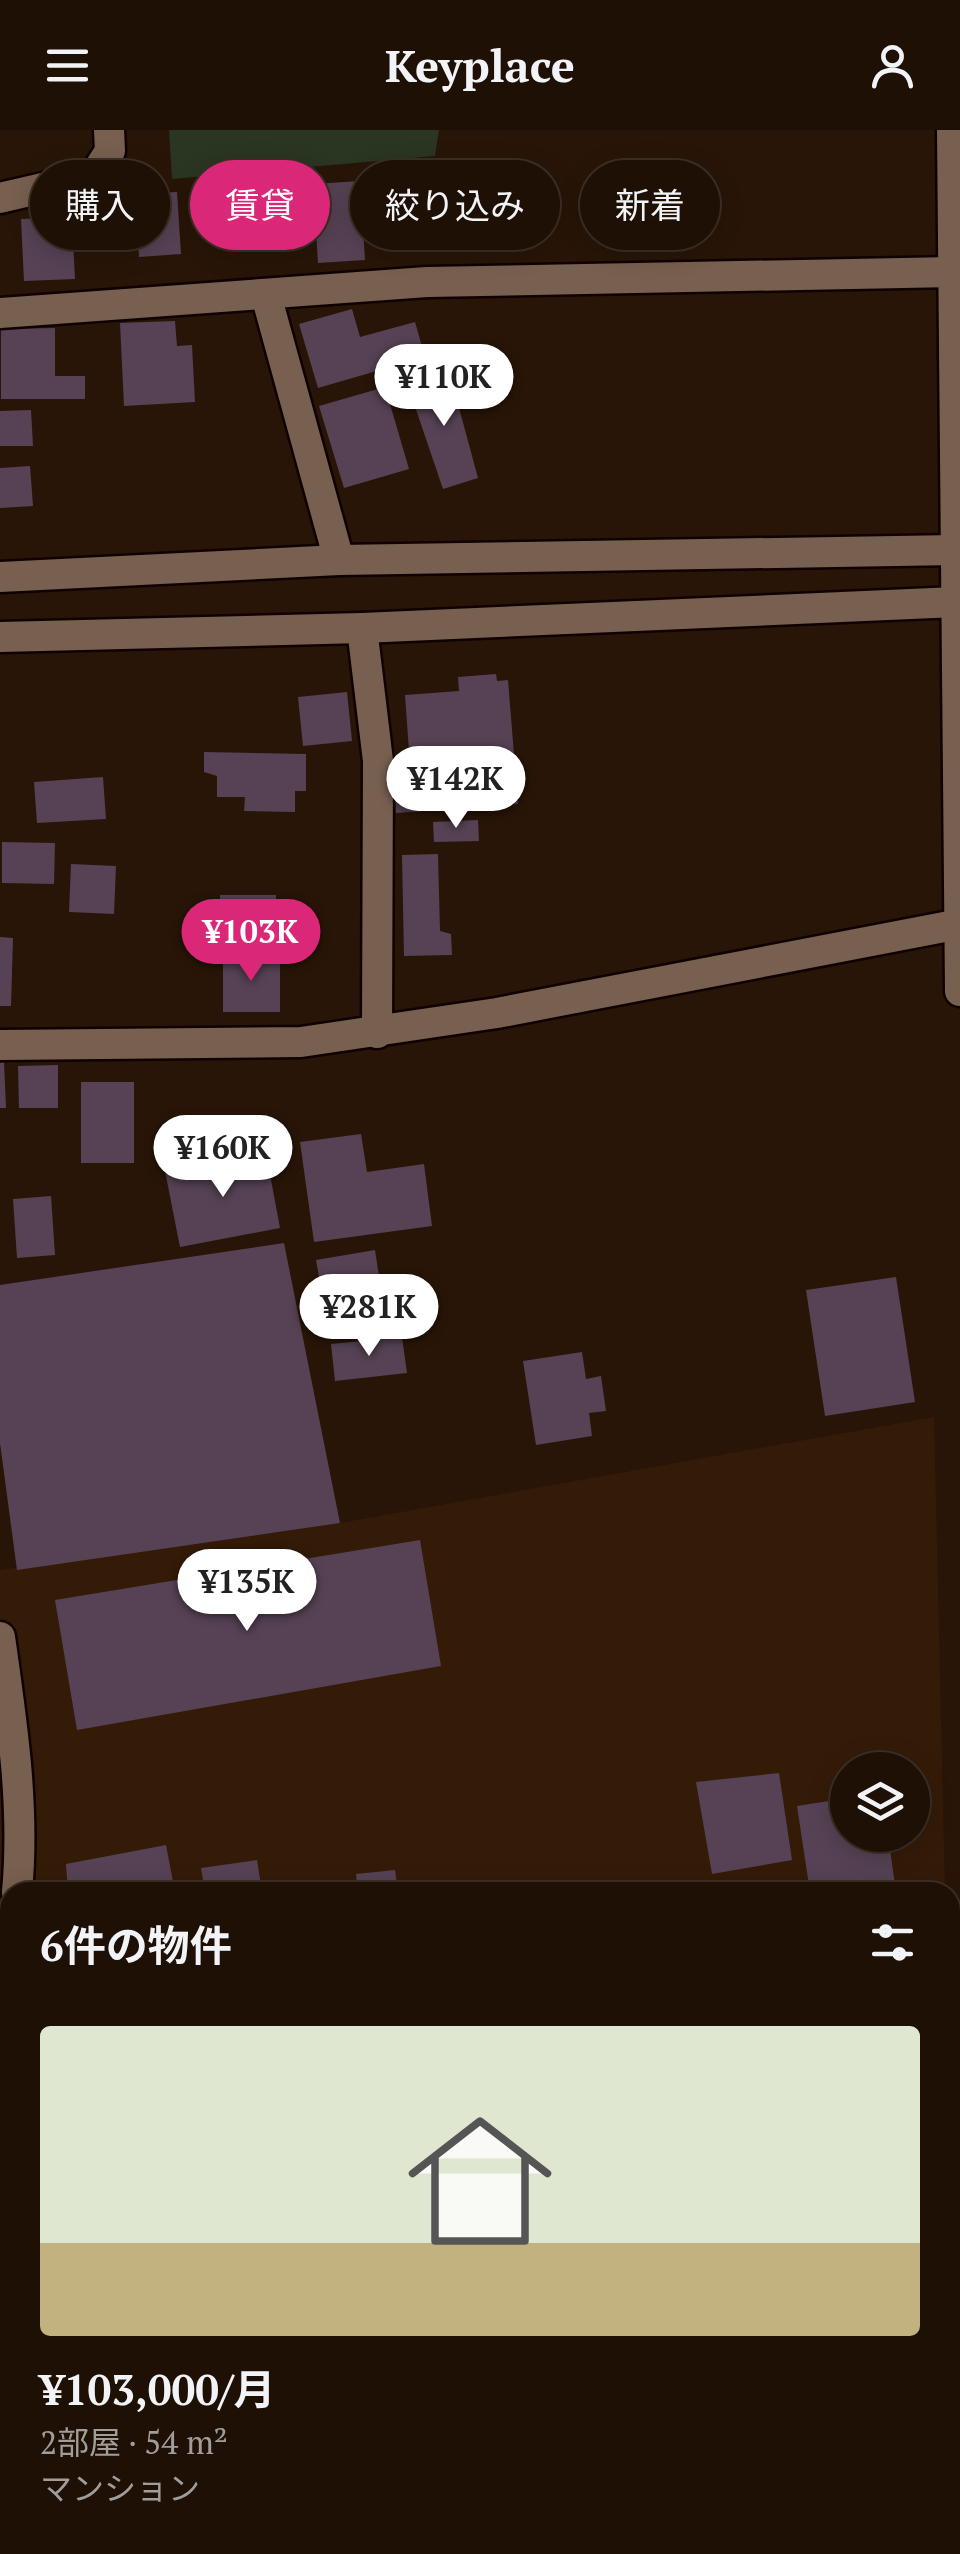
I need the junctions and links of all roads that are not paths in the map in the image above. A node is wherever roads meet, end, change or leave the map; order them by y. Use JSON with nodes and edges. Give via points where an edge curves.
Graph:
{"nodes":[{"id":1,"x":109,"y":130,"type":"edge"},
{"id":2,"x":952,"y":130,"type":"edge"},
{"id":3,"x":0,"y":198,"type":"edge"},
{"id":4,"x":954,"y":272,"type":"junction"},
{"id":5,"x":266,"y":295,"type":"junction"},
{"id":6,"x":0,"y":313,"type":"edge"},
{"id":7,"x":956,"y":550,"type":"junction"},
{"id":8,"x":339,"y":560,"type":"junction"},
{"id":9,"x":0,"y":577,"type":"edge"},
{"id":10,"x":956,"y":602,"type":"junction"},
{"id":11,"x":362,"y":628,"type":"junction"},
{"id":12,"x":0,"y":637,"type":"edge"},
{"id":13,"x":959,"y":924,"type":"edge"},
{"id":14,"x":960,"y":991,"type":"edge"},
{"id":15,"x":376,"y":1032,"type":"junction"},
{"id":16,"x":0,"y":1045,"type":"edge"},
{"id":17,"x":0,"y":1637,"type":"edge"},
{"id":18,"x":17,"y":1882,"type":"edge"}],
"edges":[{"from":1,"to":3,"type":"street","via":[[110,151],[94,176]]},
{"from":2,"to":4,"type":"street"},
{"from":4,"to":5,"type":"street","via":[[427,282]]},
{"from":4,"to":7,"type":"street"},
{"from":5,"to":6,"type":"street"},
{"from":5,"to":8,"type":"street"},
{"from":7,"to":8,"type":"street"},
{"from":7,"to":10,"type":"street"},
{"from":8,"to":9,"type":"street"},
{"from":10,"to":11,"type":"street"},
{"from":10,"to":13,"type":"street"},
{"from":11,"to":12,"type":"street"},
{"from":11,"to":15,"type":"street","via":[[378,761]]},
{"from":13,"to":14,"type":"street"},
{"from":13,"to":15,"type":"street"},
{"from":15,"to":16,"type":"street","via":[[264,1045]]},
{"from":17,"to":18,"type":"street","via":[[22,1840]]}]}
